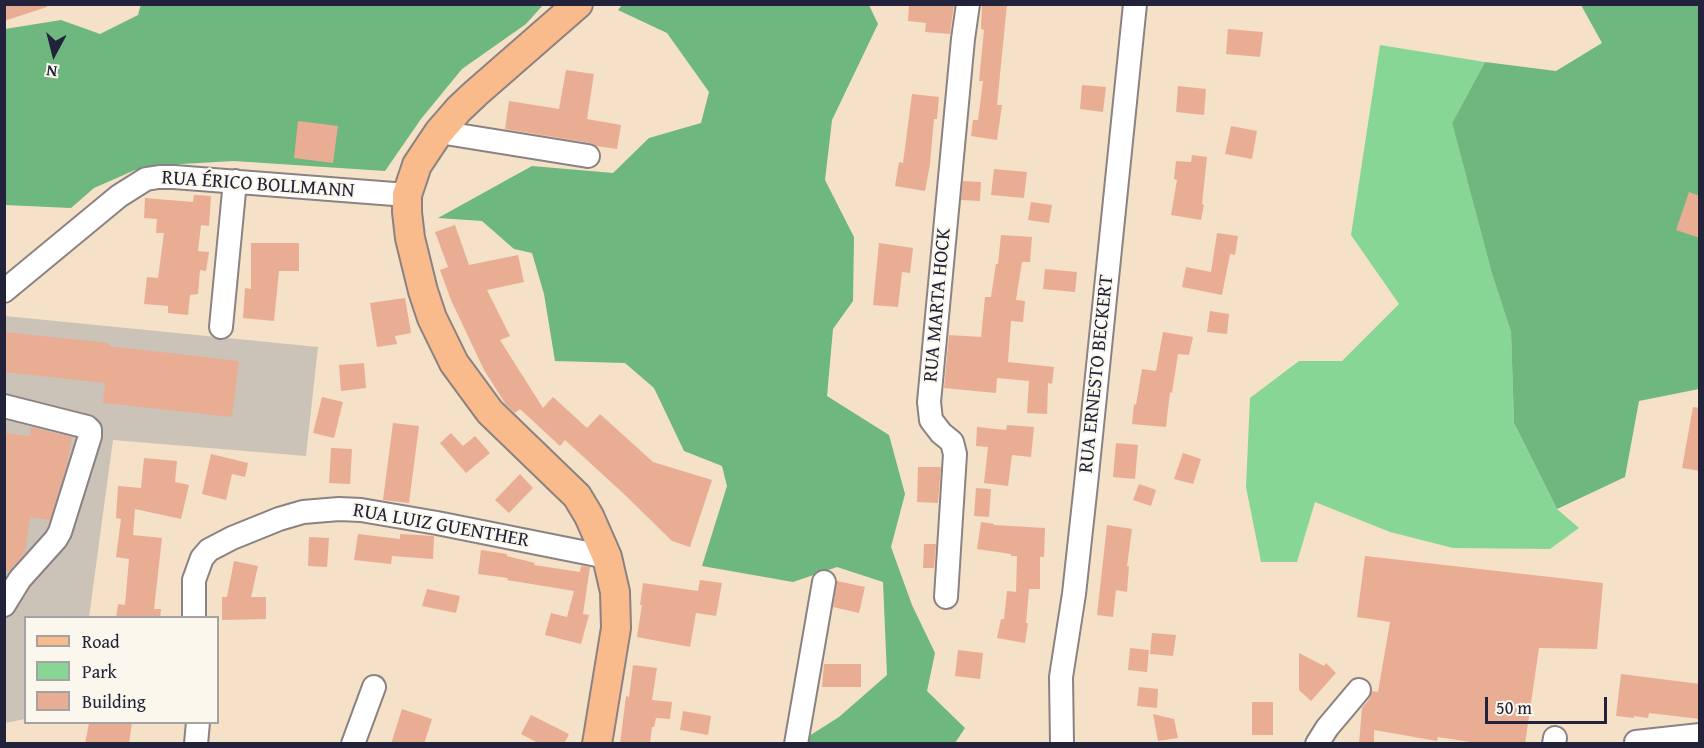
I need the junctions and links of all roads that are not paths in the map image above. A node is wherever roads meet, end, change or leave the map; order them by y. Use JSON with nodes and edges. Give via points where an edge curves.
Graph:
{"nodes":[{"id":1,"x":578,"y":4,"type":"edge"},
{"id":2,"x":968,"y":4,"type":"edge"},
{"id":3,"x":1135,"y":4,"type":"edge"},
{"id":4,"x":439,"y":132,"type":"junction"},
{"id":5,"x":588,"y":156,"type":"dead end"},
{"id":6,"x":235,"y":181,"type":"junction"},
{"id":7,"x":407,"y":195,"type":"junction"},
{"id":8,"x":4,"y":291,"type":"edge"},
{"id":9,"x":220,"y":327,"type":"dead end"},
{"id":10,"x":4,"y":406,"type":"edge"},
{"id":11,"x":607,"y":557,"type":"junction"},
{"id":12,"x":824,"y":582,"type":"dead end"},
{"id":13,"x":946,"y":597,"type":"dead end"},
{"id":14,"x":4,"y":605,"type":"edge"},
{"id":15,"x":194,"y":616,"type":"edge"},
{"id":16,"x":375,"y":687,"type":"dead end"},
{"id":17,"x":1359,"y":690,"type":"dead end"},
{"id":18,"x":198,"y":724,"type":"edge"},
{"id":19,"x":1700,"y":735,"type":"edge"},
{"id":20,"x":1636,"y":742,"type":"edge"},
{"id":21,"x":196,"y":744,"type":"edge"},
{"id":22,"x":353,"y":744,"type":"edge"},
{"id":23,"x":597,"y":744,"type":"edge"},
{"id":24,"x":796,"y":744,"type":"edge"},
{"id":25,"x":1062,"y":744,"type":"edge"},
{"id":26,"x":1317,"y":744,"type":"edge"}],
"edges":[{"from":1,"to":4,"type":"main road","via":[[459,108]]},
{"from":2,"to":13,"type":"street","name":"RUA MARTA HOCK","via":[[929,402],[931,420],[952,442],[956,454]]},
{"from":3,"to":25,"type":"street","name":"RUA ERNESTO BECKERT","via":[[1074,594],[1061,677]]},
{"from":4,"to":5,"type":"street"},
{"from":4,"to":7,"type":"main road","via":[[417,165]]},
{"from":6,"to":7,"type":"street","name":"RUA ÉRICO BOLLMANN"},
{"from":6,"to":8,"type":"street","name":"RUA ÉRICO BOLLMANN","via":[[146,179],[119,196]]},
{"from":6,"to":9,"type":"street"},
{"from":7,"to":11,"type":"main road","via":[[410,238],[423,291],[454,363],[490,412],[577,496]]},
{"from":10,"to":14,"type":"street","via":[[90,430],[60,532],[20,579]]},
{"from":11,"to":15,"type":"street","name":"RUA LUIZ GUENTHER","via":[[361,510],[303,512],[209,550],[194,580]]},
{"from":11,"to":23,"type":"main road","via":[[615,592],[616,628]]},
{"from":12,"to":24,"type":"street"},
{"from":16,"to":22,"type":"street"},
{"from":17,"to":26,"type":"street"},
{"from":18,"to":21,"type":"street"},
{"from":19,"to":20,"type":"street"}]}
